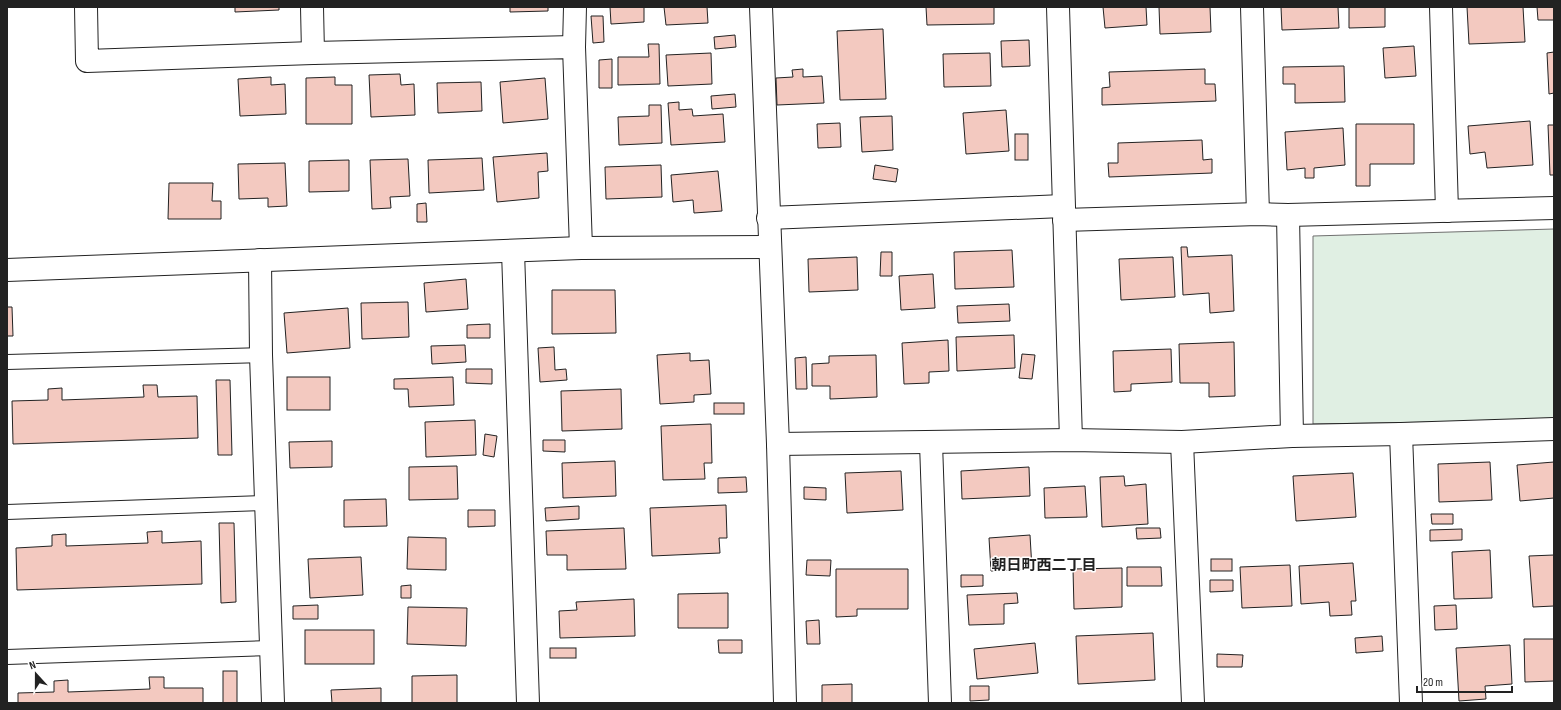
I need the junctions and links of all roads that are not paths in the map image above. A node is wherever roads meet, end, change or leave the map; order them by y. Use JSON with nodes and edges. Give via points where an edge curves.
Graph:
{"nodes":[{"id":1,"x":86,"y":7,"type":"edge"},
{"id":2,"x":312,"y":7,"type":"edge"},
{"id":3,"x":575,"y":7,"type":"edge"},
{"id":4,"x":761,"y":7,"type":"edge"},
{"id":5,"x":1058,"y":7,"type":"edge"},
{"id":6,"x":1252,"y":7,"type":"edge"},
{"id":7,"x":1441,"y":7,"type":"edge"},
{"id":8,"x":574,"y":47,"type":"junction"},
{"id":9,"x":313,"y":53,"type":"junction"},
{"id":10,"x":1554,"y":208,"type":"edge"},
{"id":11,"x":1447,"y":211,"type":"junction"},
{"id":12,"x":1064,"y":213,"type":"junction"},
{"id":13,"x":1258,"y":214,"type":"junction"},
{"id":14,"x":1288,"y":215,"type":"junction"},
{"id":15,"x":768,"y":218,"type":"junction"},
{"id":16,"x":770,"y":247,"type":"junction"},
{"id":17,"x":581,"y":248,"type":"junction"},
{"id":18,"x":513,"y":250,"type":"junction"},
{"id":19,"x":260,"y":260,"type":"junction"},
{"id":20,"x":7,"y":270,"type":"edge"},
{"id":21,"x":261,"y":355,"type":"junction"},
{"id":22,"x":7,"y":362,"type":"edge"},
{"id":23,"x":1554,"y":429,"type":"edge"},
{"id":24,"x":1401,"y":434,"type":"junction"},
{"id":25,"x":1292,"y":436,"type":"junction"},
{"id":26,"x":1071,"y":440,"type":"junction"},
{"id":27,"x":1182,"y":442,"type":"junction"},
{"id":28,"x":931,"y":443,"type":"junction"},
{"id":29,"x":778,"y":444,"type":"junction"},
{"id":30,"x":266,"y":503,"type":"junction"},
{"id":31,"x":7,"y":512,"type":"edge"},
{"id":32,"x":272,"y":648,"type":"junction"},
{"id":33,"x":7,"y":657,"type":"edge"},
{"id":34,"x":273,"y":703,"type":"edge"},
{"id":35,"x":528,"y":703,"type":"edge"},
{"id":36,"x":785,"y":703,"type":"edge"},
{"id":37,"x":940,"y":703,"type":"edge"},
{"id":38,"x":1193,"y":703,"type":"edge"},
{"id":39,"x":1411,"y":703,"type":"edge"}],
"edges":[{"from":1,"to":9,"type":"street","via":[[87,61]]},
{"from":2,"to":9,"type":"street"},
{"from":3,"to":8,"type":"street"},
{"from":4,"to":15,"type":"street"},
{"from":5,"to":12,"type":"street"},
{"from":6,"to":13,"type":"street"},
{"from":7,"to":11,"type":"street"},
{"from":8,"to":9,"type":"street"},
{"from":8,"to":17,"type":"street"},
{"from":10,"to":11,"type":"street"},
{"from":11,"to":14,"type":"street"},
{"from":12,"to":13,"type":"street"},
{"from":12,"to":15,"type":"street"},
{"from":12,"to":26,"type":"street"},
{"from":13,"to":14,"type":"street"},
{"from":14,"to":25,"type":"street"},
{"from":15,"to":16,"type":"street"},
{"from":16,"to":17,"type":"street"},
{"from":16,"to":29,"type":"street"},
{"from":17,"to":18,"type":"street"},
{"from":18,"to":19,"type":"street"},
{"from":18,"to":35,"type":"street"},
{"from":19,"to":20,"type":"street"},
{"from":19,"to":21,"type":"street"},
{"from":21,"to":22,"type":"lane"},
{"from":21,"to":30,"type":"street"},
{"from":23,"to":24,"type":"street"},
{"from":24,"to":25,"type":"street"},
{"from":24,"to":39,"type":"street"},
{"from":25,"to":27,"type":"street"},
{"from":26,"to":27,"type":"street"},
{"from":26,"to":28,"type":"street"},
{"from":27,"to":38,"type":"street"},
{"from":28,"to":29,"type":"street"},
{"from":28,"to":37,"type":"street"},
{"from":29,"to":36,"type":"street"},
{"from":30,"to":31,"type":"lane"},
{"from":30,"to":32,"type":"street"},
{"from":32,"to":33,"type":"lane"},
{"from":32,"to":34,"type":"street"}]}
